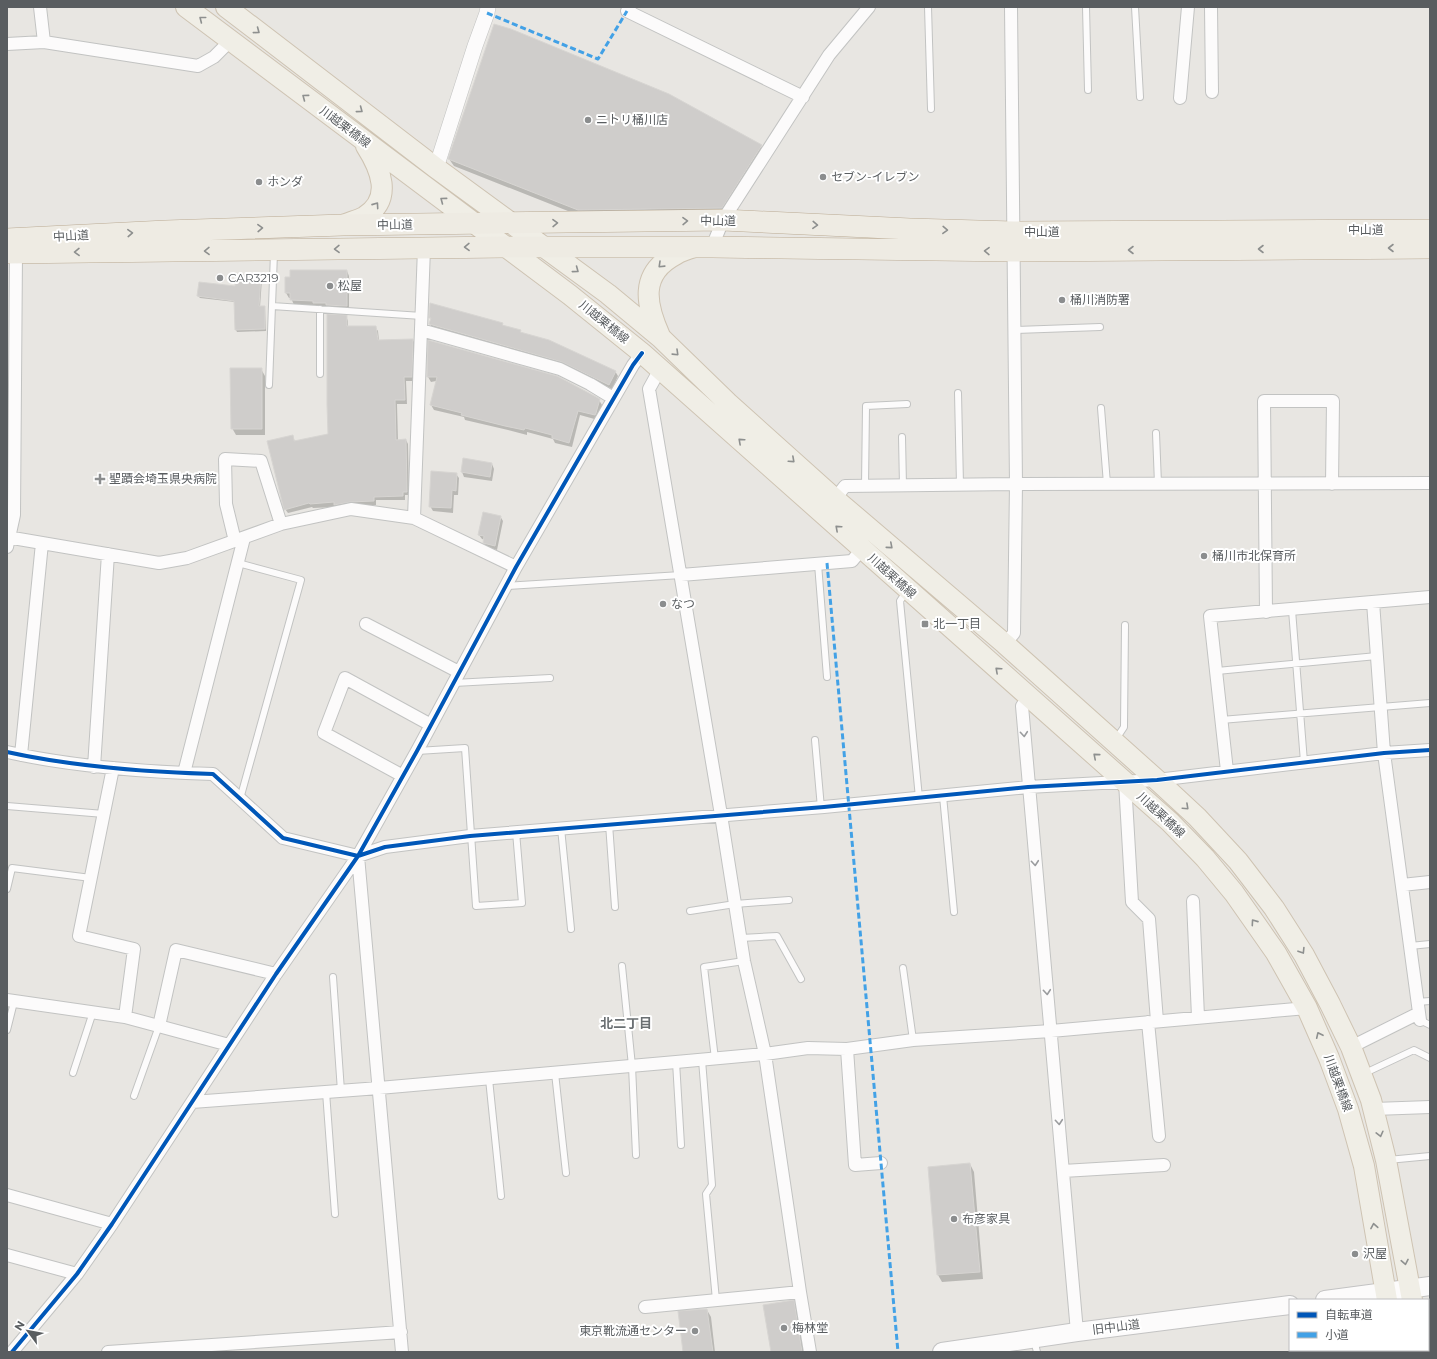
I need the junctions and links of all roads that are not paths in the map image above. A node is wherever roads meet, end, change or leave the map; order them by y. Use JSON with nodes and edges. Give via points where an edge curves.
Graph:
{"nodes":[{"id":1,"x":40,"y":7,"type":"edge"},
{"id":2,"x":186,"y":7,"type":"edge"},
{"id":3,"x":226,"y":7,"type":"edge"},
{"id":4,"x":488,"y":7,"type":"edge"},
{"id":5,"x":630,"y":7,"type":"edge"},
{"id":6,"x":869,"y":7,"type":"edge"},
{"id":7,"x":928,"y":7,"type":"edge"},
{"id":8,"x":1011,"y":7,"type":"edge"},
{"id":9,"x":1086,"y":7,"type":"edge"},
{"id":10,"x":1135,"y":7,"type":"edge"},
{"id":11,"x":1188,"y":7,"type":"edge"},
{"id":12,"x":1211,"y":7,"type":"edge"},
{"id":13,"x":230,"y":40,"type":"junction"},
{"id":14,"x":44,"y":42,"type":"junction"},
{"id":15,"x":7,"y":44,"type":"edge"},
{"id":16,"x":1088,"y":90,"type":"dead end"},
{"id":17,"x":1212,"y":92,"type":"dead end"},
{"id":18,"x":803,"y":96,"type":"junction"},
{"id":19,"x":1140,"y":97,"type":"dead end"},
{"id":20,"x":1180,"y":98,"type":"dead end"},
{"id":21,"x":931,"y":109,"type":"dead end"},
{"id":22,"x":362,"y":140,"type":"junction"},
{"id":23,"x":436,"y":168,"type":"junction"},
{"id":24,"x":723,"y":220,"type":"junction"},
{"id":25,"x":474,"y":224,"type":"junction"},
{"id":26,"x":512,"y":224,"type":"junction"},
{"id":27,"x":344,"y":225,"type":"junction"},
{"id":28,"x":1430,"y":230,"type":"edge"},
{"id":29,"x":1013,"y":242,"type":"junction"},
{"id":30,"x":506,"y":247,"type":"junction"},
{"id":31,"x":544,"y":247,"type":"junction"},
{"id":32,"x":703,"y":247,"type":"junction"},
{"id":33,"x":10,"y":248,"type":"edge"},
{"id":34,"x":424,"y":248,"type":"junction"},
{"id":35,"x":1430,"y":248,"type":"edge"},
{"id":36,"x":274,"y":250,"type":"junction"},
{"id":37,"x":272,"y":306,"type":"junction"},
{"id":38,"x":320,"y":309,"type":"junction"},
{"id":39,"x":422,"y":316,"type":"junction"},
{"id":40,"x":1100,"y":327,"type":"dead end"},
{"id":41,"x":421,"y":330,"type":"junction"},
{"id":42,"x":1014,"y":330,"type":"junction"},
{"id":43,"x":661,"y":338,"type":"junction"},
{"id":44,"x":642,"y":353,"type":"junction"},
{"id":45,"x":660,"y":369,"type":"junction"},
{"id":46,"x":320,"y":374,"type":"dead end"},
{"id":47,"x":269,"y":385,"type":"dead end"},
{"id":48,"x":958,"y":393,"type":"dead end"},
{"id":49,"x":613,"y":398,"type":"junction"},
{"id":50,"x":907,"y":404,"type":"dead end"},
{"id":51,"x":1100,"y":408,"type":"dead end"},
{"id":52,"x":1156,"y":433,"type":"dead end"},
{"id":53,"x":902,"y":437,"type":"dead end"},
{"id":54,"x":1430,"y":483,"type":"edge"},
{"id":55,"x":1016,"y":484,"type":"junction"},
{"id":56,"x":1107,"y":484,"type":"junction"},
{"id":57,"x":1158,"y":484,"type":"junction"},
{"id":58,"x":1264,"y":484,"type":"junction"},
{"id":59,"x":1332,"y":484,"type":"junction"},
{"id":60,"x":960,"y":485,"type":"junction"},
{"id":61,"x":865,"y":486,"type":"junction"},
{"id":62,"x":904,"y":486,"type":"junction"},
{"id":63,"x":834,"y":499,"type":"junction"},
{"id":64,"x":414,"y":518,"type":"junction"},
{"id":65,"x":281,"y":524,"type":"junction"},
{"id":66,"x":240,"y":539,"type":"junction"},
{"id":67,"x":8,"y":540,"type":"edge"},
{"id":68,"x":42,"y":543,"type":"junction"},
{"id":69,"x":862,"y":549,"type":"junction"},
{"id":70,"x":108,"y":554,"type":"junction"},
{"id":71,"x":238,"y":563,"type":"junction"},
{"id":72,"x":818,"y":564,"type":"junction"},
{"id":73,"x":516,"y":567,"type":"junction"},
{"id":74,"x":681,"y":575,"type":"junction"},
{"id":75,"x":506,"y":586,"type":"junction"},
{"id":76,"x":908,"y":590,"type":"junction"},
{"id":77,"x":1430,"y":597,"type":"edge"},
{"id":78,"x":1373,"y":602,"type":"junction"},
{"id":79,"x":1292,"y":610,"type":"junction"},
{"id":80,"x":1266,"y":612,"type":"junction"},
{"id":81,"x":366,"y":624,"type":"dead end"},
{"id":82,"x":1124,"y":625,"type":"dead end"},
{"id":83,"x":1005,"y":644,"type":"junction"},
{"id":84,"x":1377,"y":656,"type":"junction"},
{"id":85,"x":1296,"y":664,"type":"junction"},
{"id":86,"x":1217,"y":671,"type":"junction"},
{"id":87,"x":827,"y":677,"type":"dead end"},
{"id":88,"x":457,"y":678,"type":"junction"},
{"id":89,"x":550,"y":678,"type":"dead end"},
{"id":90,"x":1029,"y":697,"type":"junction"},
{"id":91,"x":1430,"y":703,"type":"edge"},
{"id":92,"x":1380,"y":707,"type":"junction"},
{"id":93,"x":1300,"y":713,"type":"junction"},
{"id":94,"x":1222,"y":720,"type":"junction"},
{"id":95,"x":431,"y":725,"type":"junction"},
{"id":96,"x":815,"y":740,"type":"dead end"},
{"id":97,"x":1114,"y":742,"type":"junction"},
{"id":98,"x":1430,"y":750,"type":"edge"},
{"id":99,"x":417,"y":751,"type":"junction"},
{"id":100,"x":7,"y":752,"type":"edge"},
{"id":101,"x":1384,"y":753,"type":"junction"},
{"id":102,"x":21,"y":755,"type":"junction"},
{"id":103,"x":1304,"y":762,"type":"junction"},
{"id":104,"x":94,"y":767,"type":"junction"},
{"id":105,"x":113,"y":768,"type":"junction"},
{"id":106,"x":1226,"y":771,"type":"junction"},
{"id":107,"x":184,"y":773,"type":"junction"},
{"id":108,"x":403,"y":776,"type":"junction"},
{"id":109,"x":1157,"y":780,"type":"junction"},
{"id":110,"x":1125,"y":782,"type":"junction"},
{"id":111,"x":1028,"y":787,"type":"junction"},
{"id":112,"x":943,"y":796,"type":"junction"},
{"id":113,"x":919,"y":798,"type":"junction"},
{"id":114,"x":240,"y":799,"type":"junction"},
{"id":115,"x":7,"y":806,"type":"edge"},
{"id":116,"x":821,"y":808,"type":"junction"},
{"id":117,"x":104,"y":814,"type":"junction"},
{"id":118,"x":721,"y":815,"type":"junction"},
{"id":119,"x":609,"y":824,"type":"junction"},
{"id":120,"x":561,"y":828,"type":"junction"},
{"id":121,"x":516,"y":832,"type":"junction"},
{"id":122,"x":470,"y":836,"type":"junction"},
{"id":123,"x":358,"y":856,"type":"junction"},
{"id":124,"x":91,"y":878,"type":"junction"},
{"id":125,"x":1430,"y":882,"type":"edge"},
{"id":126,"x":1402,"y":885,"type":"junction"},
{"id":127,"x":7,"y":890,"type":"edge"},
{"id":128,"x":789,"y":900,"type":"dead end"},
{"id":129,"x":1193,"y":901,"type":"dead end"},
{"id":130,"x":735,"y":904,"type":"junction"},
{"id":131,"x":615,"y":907,"type":"dead end"},
{"id":132,"x":690,"y":911,"type":"dead end"},
{"id":133,"x":954,"y":912,"type":"dead end"},
{"id":134,"x":571,"y":929,"type":"dead end"},
{"id":135,"x":740,"y":938,"type":"junction"},
{"id":136,"x":1430,"y":944,"type":"edge"},
{"id":137,"x":1410,"y":946,"type":"junction"},
{"id":138,"x":744,"y":960,"type":"junction"},
{"id":139,"x":622,"y":966,"type":"dead end"},
{"id":140,"x":903,"y":968,"type":"dead end"},
{"id":141,"x":276,"y":974,"type":"junction"},
{"id":142,"x":332,"y":976,"type":"dead end"},
{"id":143,"x":801,"y":979,"type":"dead end"},
{"id":144,"x":10,"y":1001,"type":"edge"},
{"id":145,"x":1430,"y":1001,"type":"edge"},
{"id":146,"x":1307,"y":1008,"type":"junction"},
{"id":147,"x":93,"y":1012,"type":"junction"},
{"id":148,"x":1422,"y":1015,"type":"edge"},
{"id":149,"x":125,"y":1016,"type":"junction"},
{"id":150,"x":1198,"y":1017,"type":"junction"},
{"id":151,"x":1152,"y":1021,"type":"junction"},
{"id":152,"x":159,"y":1026,"type":"junction"},
{"id":153,"x":7,"y":1030,"type":"edge"},
{"id":154,"x":1051,"y":1031,"type":"junction"},
{"id":155,"x":913,"y":1040,"type":"junction"},
{"id":156,"x":230,"y":1045,"type":"junction"},
{"id":157,"x":1351,"y":1047,"type":"junction"},
{"id":158,"x":846,"y":1049,"type":"junction"},
{"id":159,"x":765,"y":1054,"type":"junction"},
{"id":160,"x":1430,"y":1058,"type":"edge"},
{"id":161,"x":715,"y":1059,"type":"junction"},
{"id":162,"x":702,"y":1060,"type":"junction"},
{"id":163,"x":676,"y":1062,"type":"junction"},
{"id":164,"x":632,"y":1066,"type":"junction"},
{"id":165,"x":74,"y":1073,"type":"dead end"},
{"id":166,"x":555,"y":1073,"type":"junction"},
{"id":167,"x":1362,"y":1074,"type":"junction"},
{"id":168,"x":489,"y":1079,"type":"junction"},
{"id":169,"x":379,"y":1088,"type":"junction"},
{"id":170,"x":341,"y":1091,"type":"junction"},
{"id":171,"x":326,"y":1092,"type":"junction"},
{"id":172,"x":134,"y":1096,"type":"dead end"},
{"id":173,"x":192,"y":1102,"type":"junction"},
{"id":174,"x":1430,"y":1107,"type":"edge"},
{"id":175,"x":1374,"y":1109,"type":"junction"},
{"id":176,"x":1159,"y":1136,"type":"dead end"},
{"id":177,"x":681,"y":1145,"type":"dead end"},
{"id":178,"x":636,"y":1155,"type":"dead end"},
{"id":179,"x":1430,"y":1156,"type":"edge"},
{"id":180,"x":1386,"y":1160,"type":"junction"},
{"id":181,"x":881,"y":1163,"type":"dead end"},
{"id":182,"x":1164,"y":1165,"type":"dead end"},
{"id":183,"x":1063,"y":1171,"type":"junction"},
{"id":184,"x":566,"y":1174,"type":"dead end"},
{"id":185,"x":7,"y":1195,"type":"edge"},
{"id":186,"x":501,"y":1196,"type":"dead end"},
{"id":187,"x":335,"y":1214,"type":"dead end"},
{"id":188,"x":112,"y":1224,"type":"junction"},
{"id":189,"x":7,"y":1255,"type":"edge"},
{"id":190,"x":77,"y":1274,"type":"junction"},
{"id":191,"x":1430,"y":1286,"type":"edge"},
{"id":192,"x":800,"y":1292,"type":"junction"},
{"id":193,"x":1411,"y":1294,"type":"edge"},
{"id":194,"x":1386,"y":1296,"type":"edge"},
{"id":195,"x":1340,"y":1299,"type":"edge"},
{"id":196,"x":716,"y":1300,"type":"junction"},
{"id":197,"x":1289,"y":1305,"type":"edge"},
{"id":198,"x":645,"y":1307,"type":"dead end"},
{"id":199,"x":401,"y":1332,"type":"junction"},
{"id":200,"x":1077,"y":1332,"type":"junction"},
{"id":201,"x":1035,"y":1346,"type":"edge"},
{"id":202,"x":978,"y":1350,"type":"edge"},
{"id":203,"x":12,"y":1352,"type":"edge"},
{"id":204,"x":108,"y":1352,"type":"edge"},
{"id":205,"x":402,"y":1352,"type":"edge"},
{"id":206,"x":810,"y":1352,"type":"edge"},
{"id":207,"x":942,"y":1352,"type":"edge"}],
"edges":[{"from":1,"to":14,"type":"street"},
{"from":13,"to":2,"type":"main road","name":"川越栗橋線","one_way":true},
{"from":3,"to":23,"type":"main road","name":"川越栗橋線","one_way":true},
{"from":4,"to":23,"type":"street"},
{"from":5,"to":18,"type":"street","via":[[627,12]]},
{"from":6,"to":18,"type":"street","via":[[829,55]]},
{"from":7,"to":21,"type":"lane"},
{"from":8,"to":29,"type":"street"},
{"from":9,"to":16,"type":"lane"},
{"from":10,"to":19,"type":"lane"},
{"from":11,"to":20,"type":"street"},
{"from":12,"to":17,"type":"street"},
{"from":13,"to":14,"type":"street","via":[[214,57],[198,66]]},
{"from":22,"to":13,"type":"main road","name":"川越栗橋線","one_way":true},
{"from":14,"to":15,"type":"street"},
{"from":18,"to":24,"type":"street"},
{"from":25,"to":22,"type":"main road","name":"川越栗橋線","one_way":true},
{"from":27,"to":22,"type":"main road","one_way":true,"via":[[372,211],[379,200],[382,188],[381,175],[375,160]]},
{"from":23,"to":26,"type":"main road","name":"川越栗橋線"},
{"from":26,"to":24,"type":"highway","name":"中山道","one_way":true},
{"from":24,"to":29,"type":"highway","name":"中山道","one_way":true,"via":[[910,229]]},
{"from":24,"to":32,"type":"street"},
{"from":25,"to":26,"type":"highway","name":"中山道"},
{"from":25,"to":27,"type":"highway","name":"中山道"},
{"from":25,"to":30,"type":"main road","name":"川越栗橋線"},
{"from":26,"to":31,"type":"main road","name":"川越栗橋線"},
{"from":33,"to":27,"type":"highway","name":"中山道","one_way":true,"via":[[158,232]]},
{"from":28,"to":29,"type":"highway","name":"中山道"},
{"from":29,"to":32,"type":"highway","name":"中山道","one_way":true},
{"from":35,"to":29,"type":"highway","name":"中山道","one_way":true},
{"from":29,"to":42,"type":"street"},
{"from":30,"to":31,"type":"highway","name":"中山道"},
{"from":30,"to":34,"type":"highway","name":"中山道","one_way":true},
{"from":30,"to":44,"type":"main road","name":"川越栗橋線"},
{"from":31,"to":32,"type":"highway","name":"中山道"},
{"from":31,"to":43,"type":"main road","name":"川越栗橋線","one_way":true,"via":[[608,294]]},
{"from":32,"to":43,"type":"main road","one_way":true,"via":[[675,255],[653,274],[648,288],[649,304],[652,320]]},
{"from":36,"to":33,"type":"highway","name":"中山道","one_way":true},
{"from":33,"to":67,"type":"street","via":[[14,514]]},
{"from":34,"to":36,"type":"highway","name":"中山道","one_way":true},
{"from":34,"to":39,"type":"street"},
{"from":36,"to":37,"type":"lane"},
{"from":37,"to":38,"type":"lane"},
{"from":37,"to":47,"type":"lane"},
{"from":38,"to":39,"type":"lane"},
{"from":38,"to":46,"type":"lane"},
{"from":39,"to":41,"type":"street"},
{"from":40,"to":42,"type":"lane"},
{"from":41,"to":49,"type":"street","via":[[560,369]]},
{"from":41,"to":64,"type":"street"},
{"from":42,"to":55,"type":"street"},
{"from":43,"to":63,"type":"main road","name":"川越栗橋線","one_way":true},
{"from":44,"to":45,"type":"main road","name":"川越栗橋線"},
{"from":44,"to":49,"type":"street"},
{"from":69,"to":45,"type":"main road","name":"川越栗橋線","one_way":true},
{"from":45,"to":74,"type":"street","via":[[649,389]]},
{"from":48,"to":60,"type":"lane"},
{"from":49,"to":73,"type":"street"},
{"from":50,"to":61,"type":"lane","via":[[866,406]]},
{"from":51,"to":56,"type":"lane"},
{"from":52,"to":57,"type":"lane"},
{"from":53,"to":62,"type":"lane"},
{"from":54,"to":59,"type":"street"},
{"from":55,"to":56,"type":"street"},
{"from":55,"to":60,"type":"street"},
{"from":55,"to":83,"type":"street","via":[[1014,633]]},
{"from":56,"to":57,"type":"street"},
{"from":57,"to":58,"type":"street"},
{"from":58,"to":59,"type":"street"},
{"from":58,"to":59,"type":"street","via":[[1264,401],[1333,401]]},
{"from":58,"to":80,"type":"street"},
{"from":60,"to":62,"type":"street"},
{"from":61,"to":62,"type":"street"},
{"from":61,"to":63,"type":"street","via":[[845,486]]},
{"from":63,"to":83,"type":"main road","name":"川越栗橋線","one_way":true},
{"from":64,"to":65,"type":"street","via":[[351,509]]},
{"from":64,"to":73,"type":"street"},
{"from":65,"to":66,"type":"street"},
{"from":65,"to":66,"type":"street","via":[[262,461],[225,459],[226,504]]},
{"from":66,"to":70,"type":"street","via":[[187,558],[159,563]]},
{"from":66,"to":71,"type":"street"},
{"from":67,"to":68,"type":"street"},
{"from":68,"to":70,"type":"street"},
{"from":68,"to":102,"type":"street"},
{"from":69,"to":72,"type":"street","via":[[852,561]]},
{"from":69,"to":76,"type":"main road","name":"川越栗橋線"},
{"from":70,"to":104,"type":"street"},
{"from":71,"to":107,"type":"street"},
{"from":71,"to":114,"type":"lane","via":[[301,580]]},
{"from":72,"to":74,"type":"street"},
{"from":72,"to":87,"type":"lane"},
{"from":73,"to":75,"type":"street"},
{"from":74,"to":75,"type":"lane"},
{"from":74,"to":118,"type":"street"},
{"from":75,"to":88,"type":"street"},
{"from":90,"to":76,"type":"main road","name":"川越栗橋線","one_way":true},
{"from":76,"to":113,"type":"lane","via":[[900,601]]},
{"from":77,"to":78,"type":"street"},
{"from":78,"to":79,"type":"street"},
{"from":78,"to":84,"type":"street"},
{"from":79,"to":80,"type":"street"},
{"from":79,"to":85,"type":"lane"},
{"from":80,"to":86,"type":"street","via":[[1210,616]]},
{"from":81,"to":88,"type":"street"},
{"from":82,"to":97,"type":"lane","via":[[1124,727]]},
{"from":83,"to":97,"type":"main road","name":"川越栗橋線"},
{"from":84,"to":85,"type":"lane"},
{"from":84,"to":92,"type":"street"},
{"from":85,"to":86,"type":"lane"},
{"from":85,"to":93,"type":"lane"},
{"from":86,"to":94,"type":"street"},
{"from":88,"to":89,"type":"lane"},
{"from":88,"to":95,"type":"street"},
{"from":110,"to":90,"type":"main road","name":"川越栗橋線","one_way":true},
{"from":90,"to":111,"type":"street","one_way":true,"via":[[1022,706]]},
{"from":91,"to":92,"type":"lane"},
{"from":92,"to":93,"type":"lane"},
{"from":92,"to":101,"type":"street"},
{"from":93,"to":94,"type":"lane"},
{"from":93,"to":103,"type":"lane"},
{"from":94,"to":106,"type":"street"},
{"from":95,"to":99,"type":"street"},
{"from":95,"to":108,"type":"street","via":[[345,678],[324,732]]},
{"from":96,"to":116,"type":"lane"},
{"from":97,"to":109,"type":"main road","name":"川越栗橋線"},
{"from":98,"to":101,"type":"street"},
{"from":99,"to":108,"type":"street"},
{"from":99,"to":122,"type":"lane","via":[[465,748]]},
{"from":100,"to":102,"type":"street"},
{"from":101,"to":103,"type":"street"},
{"from":101,"to":126,"type":"street"},
{"from":102,"to":104,"type":"street"},
{"from":103,"to":106,"type":"street"},
{"from":104,"to":105,"type":"street"},
{"from":105,"to":107,"type":"street"},
{"from":105,"to":117,"type":"street"},
{"from":106,"to":109,"type":"street"},
{"from":107,"to":114,"type":"street","via":[[213,774]]},
{"from":108,"to":123,"type":"street"},
{"from":109,"to":110,"type":"street"},
{"from":109,"to":157,"type":"main road","name":"川越栗橋線","one_way":true,"via":[[1238,860],[1274,908],[1304,955]]},
{"from":110,"to":111,"type":"street"},
{"from":146,"to":110,"type":"main road","name":"川越栗橋線","one_way":true,"via":[[1276,953],[1234,893],[1170,822]]},
{"from":110,"to":151,"type":"street","via":[[1132,902],[1149,918]]},
{"from":111,"to":112,"type":"street"},
{"from":111,"to":154,"type":"street","one_way":true},
{"from":112,"to":113,"type":"street"},
{"from":112,"to":133,"type":"lane"},
{"from":113,"to":116,"type":"street"},
{"from":114,"to":123,"type":"street","via":[[283,838]]},
{"from":115,"to":117,"type":"lane"},
{"from":116,"to":118,"type":"street"},
{"from":117,"to":124,"type":"street"},
{"from":118,"to":119,"type":"street"},
{"from":118,"to":130,"type":"street"},
{"from":119,"to":120,"type":"street"},
{"from":119,"to":131,"type":"lane"},
{"from":120,"to":121,"type":"street"},
{"from":120,"to":134,"type":"lane"},
{"from":121,"to":122,"type":"street"},
{"from":121,"to":122,"type":"lane","via":[[522,903],[476,906]]},
{"from":122,"to":123,"type":"street","via":[[385,847]]},
{"from":123,"to":141,"type":"street"},
{"from":123,"to":169,"type":"street"},
{"from":124,"to":127,"type":"lane","via":[[12,868]]},
{"from":124,"to":149,"type":"street","via":[[79,936],[134,949]]},
{"from":125,"to":126,"type":"street"},
{"from":126,"to":137,"type":"street"},
{"from":128,"to":130,"type":"lane"},
{"from":129,"to":150,"type":"street"},
{"from":130,"to":132,"type":"lane"},
{"from":130,"to":135,"type":"street"},
{"from":135,"to":138,"type":"street"},
{"from":135,"to":143,"type":"lane","via":[[777,936]]},
{"from":136,"to":137,"type":"lane"},
{"from":137,"to":148,"type":"street"},
{"from":138,"to":159,"type":"street"},
{"from":138,"to":161,"type":"lane","via":[[704,967]]},
{"from":139,"to":164,"type":"lane"},
{"from":140,"to":155,"type":"lane"},
{"from":141,"to":152,"type":"street","via":[[176,950]]},
{"from":141,"to":156,"type":"street"},
{"from":142,"to":170,"type":"lane"},
{"from":144,"to":147,"type":"street"},
{"from":144,"to":153,"type":"lane"},
{"from":145,"to":148,"type":"lane"},
{"from":146,"to":150,"type":"street"},
{"from":194,"to":146,"type":"main road","name":"川越栗橋線","one_way":true,"via":[[1362,1159],[1332,1065]]},
{"from":147,"to":149,"type":"street"},
{"from":147,"to":165,"type":"lane"},
{"from":148,"to":157,"type":"street"},
{"from":149,"to":152,"type":"street"},
{"from":150,"to":151,"type":"street"},
{"from":151,"to":154,"type":"street"},
{"from":151,"to":176,"type":"street"},
{"from":152,"to":156,"type":"street"},
{"from":152,"to":172,"type":"lane"},
{"from":154,"to":155,"type":"street"},
{"from":154,"to":183,"type":"street","one_way":true},
{"from":155,"to":158,"type":"street"},
{"from":156,"to":173,"type":"street"},
{"from":157,"to":167,"type":"main road","name":"川越栗橋線"},
{"from":158,"to":159,"type":"street","via":[[808,1048]]},
{"from":158,"to":181,"type":"street","via":[[855,1165]]},
{"from":159,"to":161,"type":"street"},
{"from":159,"to":192,"type":"street"},
{"from":160,"to":167,"type":"lane","via":[[1414,1050]]},
{"from":161,"to":162,"type":"street"},
{"from":162,"to":163,"type":"street"},
{"from":162,"to":196,"type":"lane","via":[[712,1185],[706,1194]]},
{"from":163,"to":164,"type":"street"},
{"from":163,"to":177,"type":"lane"},
{"from":164,"to":166,"type":"street"},
{"from":164,"to":178,"type":"lane"},
{"from":166,"to":168,"type":"street"},
{"from":166,"to":184,"type":"lane"},
{"from":167,"to":175,"type":"main road","name":"川越栗橋線"},
{"from":168,"to":169,"type":"street"},
{"from":168,"to":186,"type":"lane"},
{"from":169,"to":170,"type":"street"},
{"from":169,"to":199,"type":"street"},
{"from":170,"to":171,"type":"street"},
{"from":171,"to":173,"type":"street"},
{"from":171,"to":187,"type":"lane"},
{"from":173,"to":188,"type":"street"},
{"from":174,"to":175,"type":"street"},
{"from":175,"to":180,"type":"main road","name":"川越栗橋線","one_way":true},
{"from":179,"to":180,"type":"lane"},
{"from":180,"to":193,"type":"main road","name":"川越栗橋線","one_way":true},
{"from":182,"to":183,"type":"street"},
{"from":183,"to":200,"type":"street"},
{"from":185,"to":188,"type":"street"},
{"from":188,"to":190,"type":"street"},
{"from":189,"to":190,"type":"street"},
{"from":190,"to":203,"type":"street"},
{"from":191,"to":193,"type":"main road"},
{"from":192,"to":196,"type":"street"},
{"from":192,"to":206,"type":"street"},
{"from":193,"to":194,"type":"main road"},
{"from":194,"to":195,"type":"main road"},
{"from":196,"to":198,"type":"street"},
{"from":197,"to":200,"type":"main road","name":"旧中山道"},
{"from":199,"to":204,"type":"street"},
{"from":199,"to":205,"type":"street"},
{"from":200,"to":201,"type":"main road","name":"旧中山道"},
{"from":201,"to":202,"type":"main road","name":"旧中山道"},
{"from":202,"to":207,"type":"main road","name":"旧中山道"}]}
